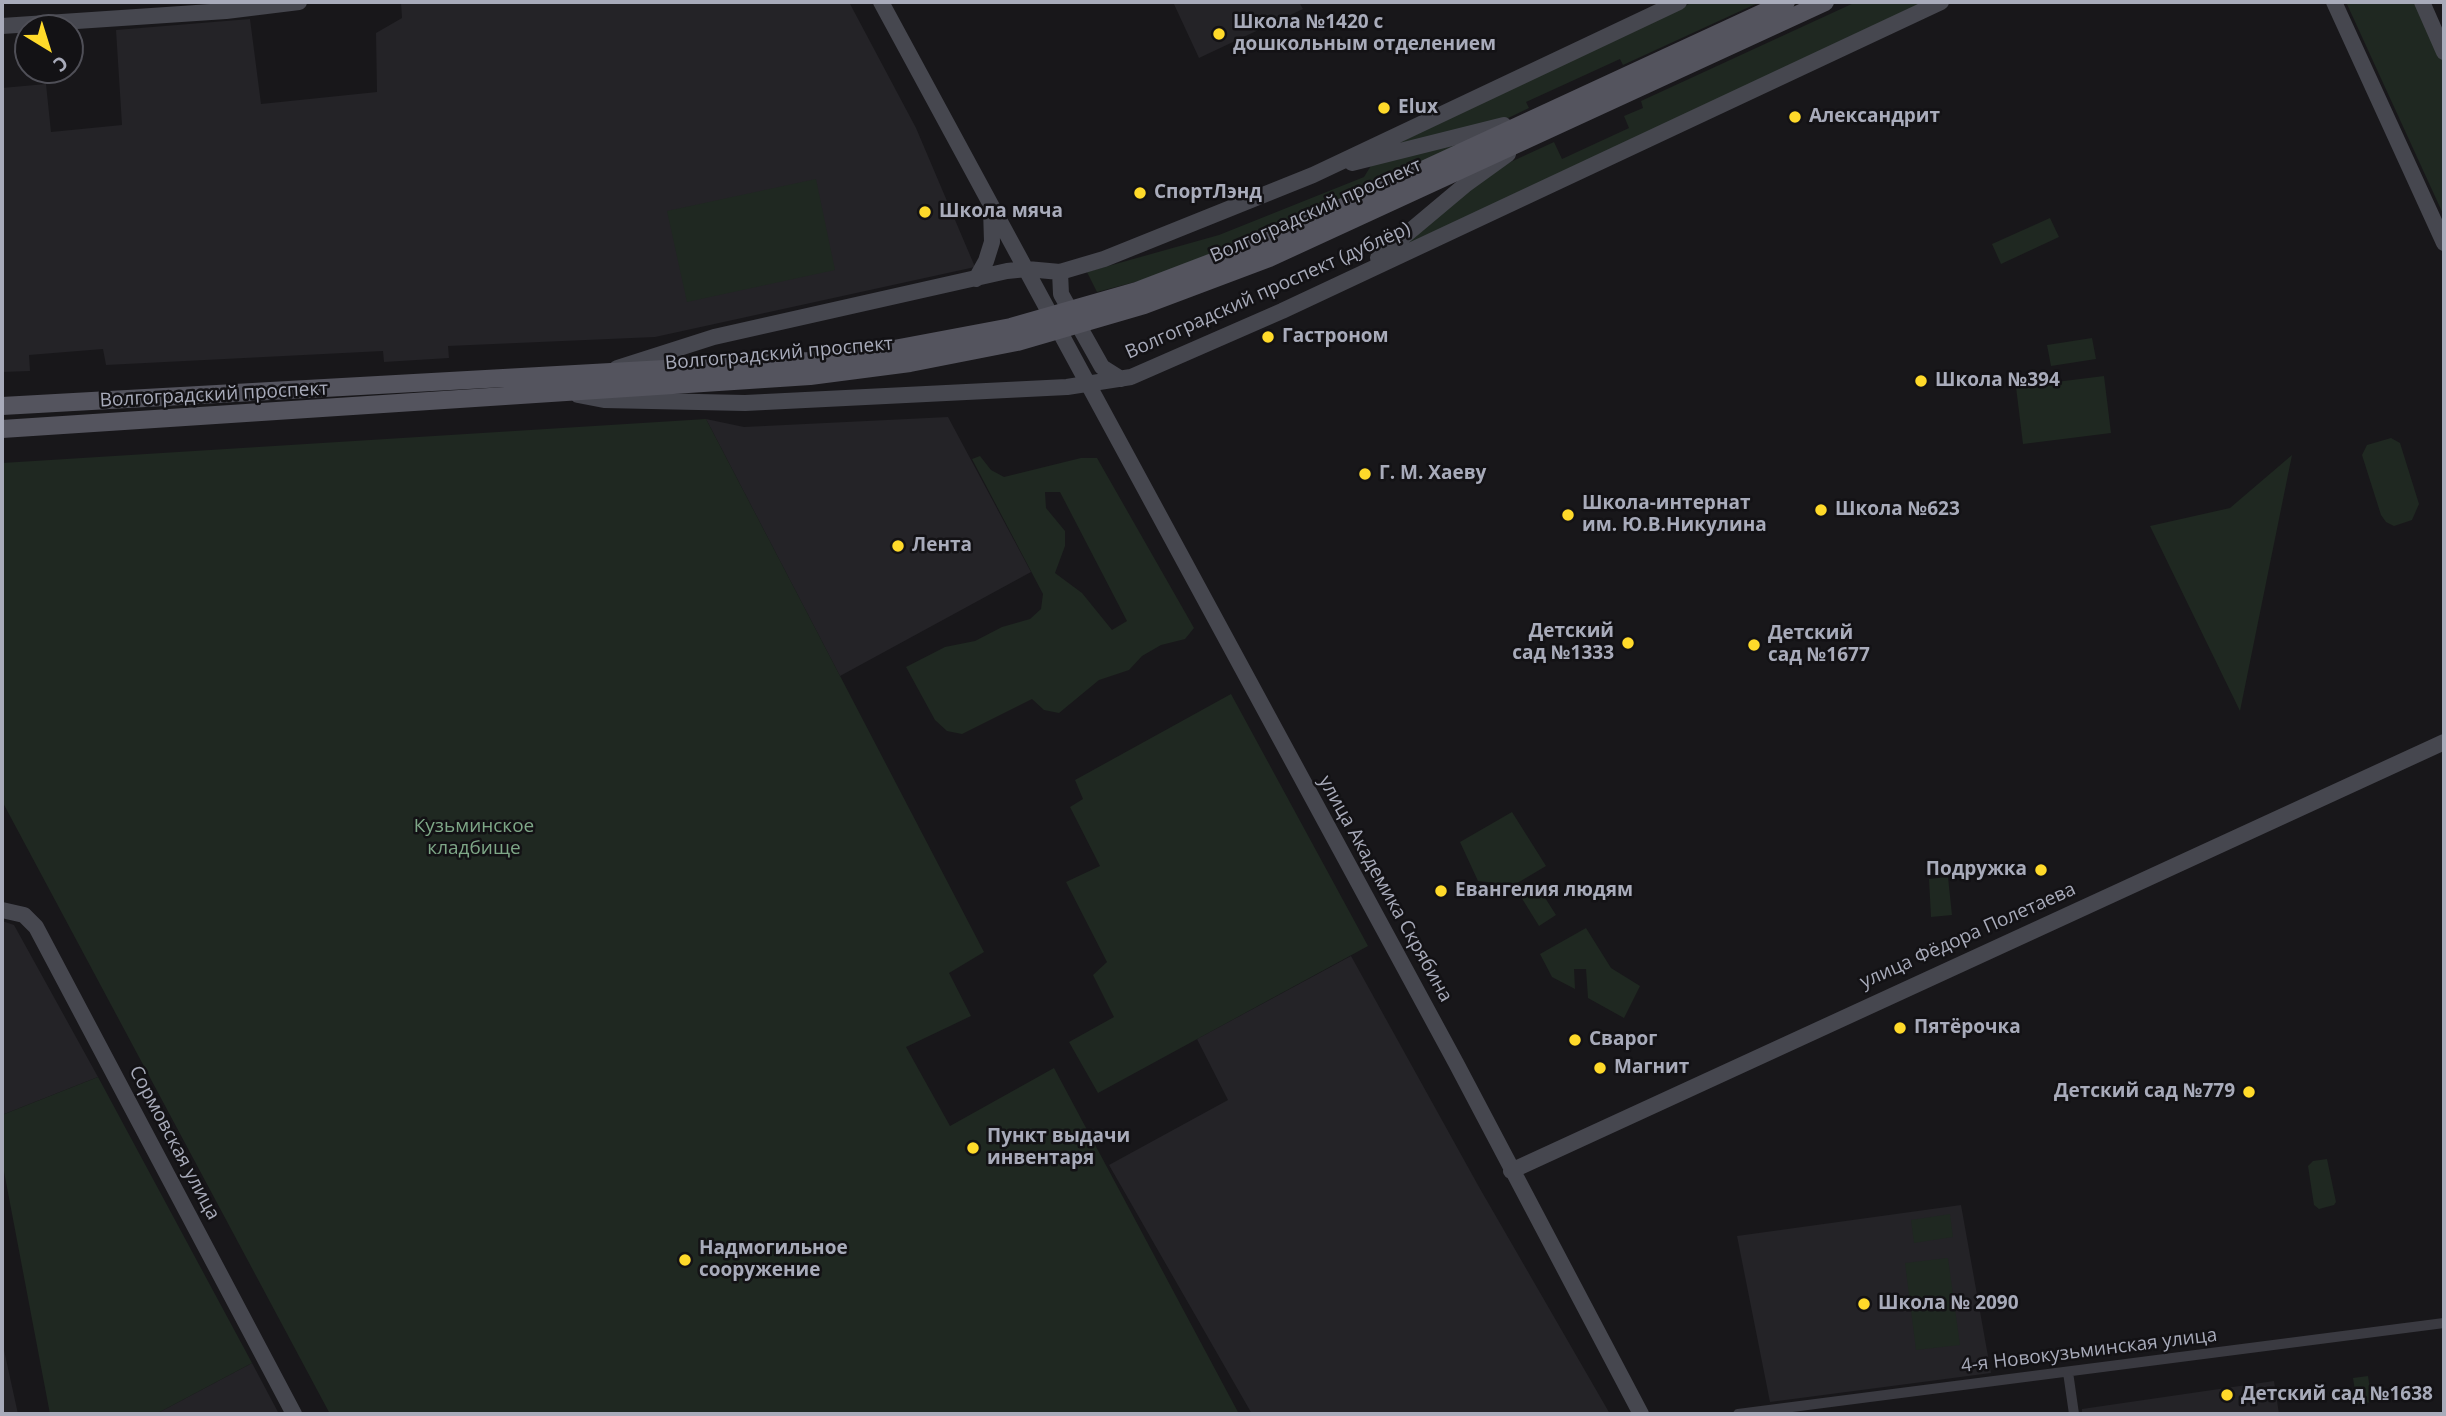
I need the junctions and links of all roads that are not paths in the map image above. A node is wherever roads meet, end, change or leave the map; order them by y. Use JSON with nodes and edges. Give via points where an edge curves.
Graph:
{"nodes":[{"id":1,"x":299,"y":2,"type":"edge"},
{"id":2,"x":881,"y":2,"type":"edge"},
{"id":3,"x":1679,"y":2,"type":"edge"},
{"id":4,"x":1786,"y":2,"type":"edge"},
{"id":5,"x":1825,"y":2,"type":"edge"},
{"id":6,"x":1941,"y":2,"type":"edge"},
{"id":7,"x":2334,"y":2,"type":"edge"},
{"id":8,"x":2422,"y":2,"type":"edge"},
{"id":9,"x":2,"y":26,"type":"edge"},
{"id":10,"x":2444,"y":52,"type":"edge"},
{"id":11,"x":1569,"y":103,"type":"junction"},
{"id":12,"x":1545,"y":131,"type":"junction"},
{"id":13,"x":1313,"y":175,"type":"junction"},
{"id":14,"x":991,"y":204,"type":"junction"},
{"id":15,"x":2444,"y":243,"type":"edge"},
{"id":16,"x":1027,"y":269,"type":"junction"},
{"id":17,"x":1060,"y":272,"type":"junction"},
{"id":18,"x":1360,"y":273,"type":"junction"},
{"id":19,"x":976,"y":279,"type":"junction"},
{"id":20,"x":1104,"y":310,"type":"junction"},
{"id":21,"x":1014,"y":335,"type":"junction"},
{"id":22,"x":609,"y":370,"type":"junction"},
{"id":23,"x":1121,"y":379,"type":"junction"},
{"id":24,"x":1088,"y":385,"type":"junction"},
{"id":25,"x":561,"y":393,"type":"junction"},
{"id":26,"x":2,"y":406,"type":"edge"},
{"id":27,"x":2,"y":429,"type":"edge"},
{"id":28,"x":2444,"y":741,"type":"edge"},
{"id":29,"x":2,"y":911,"type":"edge"},
{"id":30,"x":1511,"y":1171,"type":"junction"},
{"id":31,"x":2444,"y":1323,"type":"edge"},
{"id":32,"x":2067,"y":1372,"type":"junction"},
{"id":33,"x":294,"y":1414,"type":"edge"},
{"id":34,"x":1641,"y":1414,"type":"edge"},
{"id":35,"x":1738,"y":1414,"type":"edge"},
{"id":36,"x":2074,"y":1414,"type":"edge"}],
"edges":[{"from":1,"to":9,"type":"main road"},
{"from":2,"to":14,"type":"main road","name":"улица Академика Скрябина"},
{"from":3,"to":13,"type":"main road"},
{"from":4,"to":11,"type":"main road","name":"Волгоградский проспект"},
{"from":5,"to":12,"type":"main road","name":"Волгоградский проспект"},
{"from":6,"to":18,"type":"main road","name":"Волгоградский проспект (дублёр)"},
{"from":7,"to":15,"type":"main road"},
{"from":8,"to":10,"type":"main road"},
{"from":11,"to":13,"type":"main road","via":[[1470,136]]},
{"from":11,"to":20,"type":"main road","name":"Волгоградский проспект","via":[[1276,238]]},
{"from":12,"to":18,"type":"main road","via":[[1483,171]]},
{"from":12,"to":20,"type":"main road","name":"Волгоградский проспект","via":[[1269,258]]},
{"from":13,"to":17,"type":"main road","via":[[1145,245]]},
{"from":14,"to":16,"type":"main road","name":"улица Академика Скрябина"},
{"from":14,"to":19,"type":"main road","via":[[992,242]]},
{"from":16,"to":17,"type":"main road"},
{"from":16,"to":19,"type":"main road"},
{"from":16,"to":24,"type":"main road","name":"улица Академика Скрябина","via":[[1052,293],[1084,355]]},
{"from":17,"to":23,"type":"main road","via":[[1061,293],[1102,367]]},
{"from":18,"to":23,"type":"main road","name":"Волгоградский проспект (дублёр)"},
{"from":19,"to":22,"type":"main road","via":[[714,337]]},
{"from":20,"to":21,"type":"main road","name":"Волгоградский проспект"},
{"from":21,"to":22,"type":"main road","name":"Волгоградский проспект","via":[[835,358]]},
{"from":21,"to":25,"type":"main road","name":"Волгоградский проспект","via":[[856,372]]},
{"from":22,"to":26,"type":"main road","name":"Волгоградский проспект"},
{"from":23,"to":24,"type":"main road","name":"Волгоградский проспект (дублёр)"},
{"from":24,"to":25,"type":"main road","name":"Волгоградский проспект (дублёр)","via":[[745,403],[604,400]]},
{"from":24,"to":30,"type":"main road","name":"улица Академика Скрябина"},
{"from":25,"to":27,"type":"main road","name":"Волгоградский проспект"},
{"from":28,"to":30,"type":"main road","name":"улица Фёдора Полетаева"},
{"from":29,"to":33,"type":"main road","name":"Сормовская улица","via":[[24,915],[36,927]]},
{"from":30,"to":34,"type":"main road","name":"улица Академика Скрябина"},
{"from":31,"to":32,"type":"street","name":"4-я Новокузьминская улица"},
{"from":32,"to":35,"type":"street","name":"4-я Новокузьминская улица"},
{"from":32,"to":36,"type":"street"}]}
